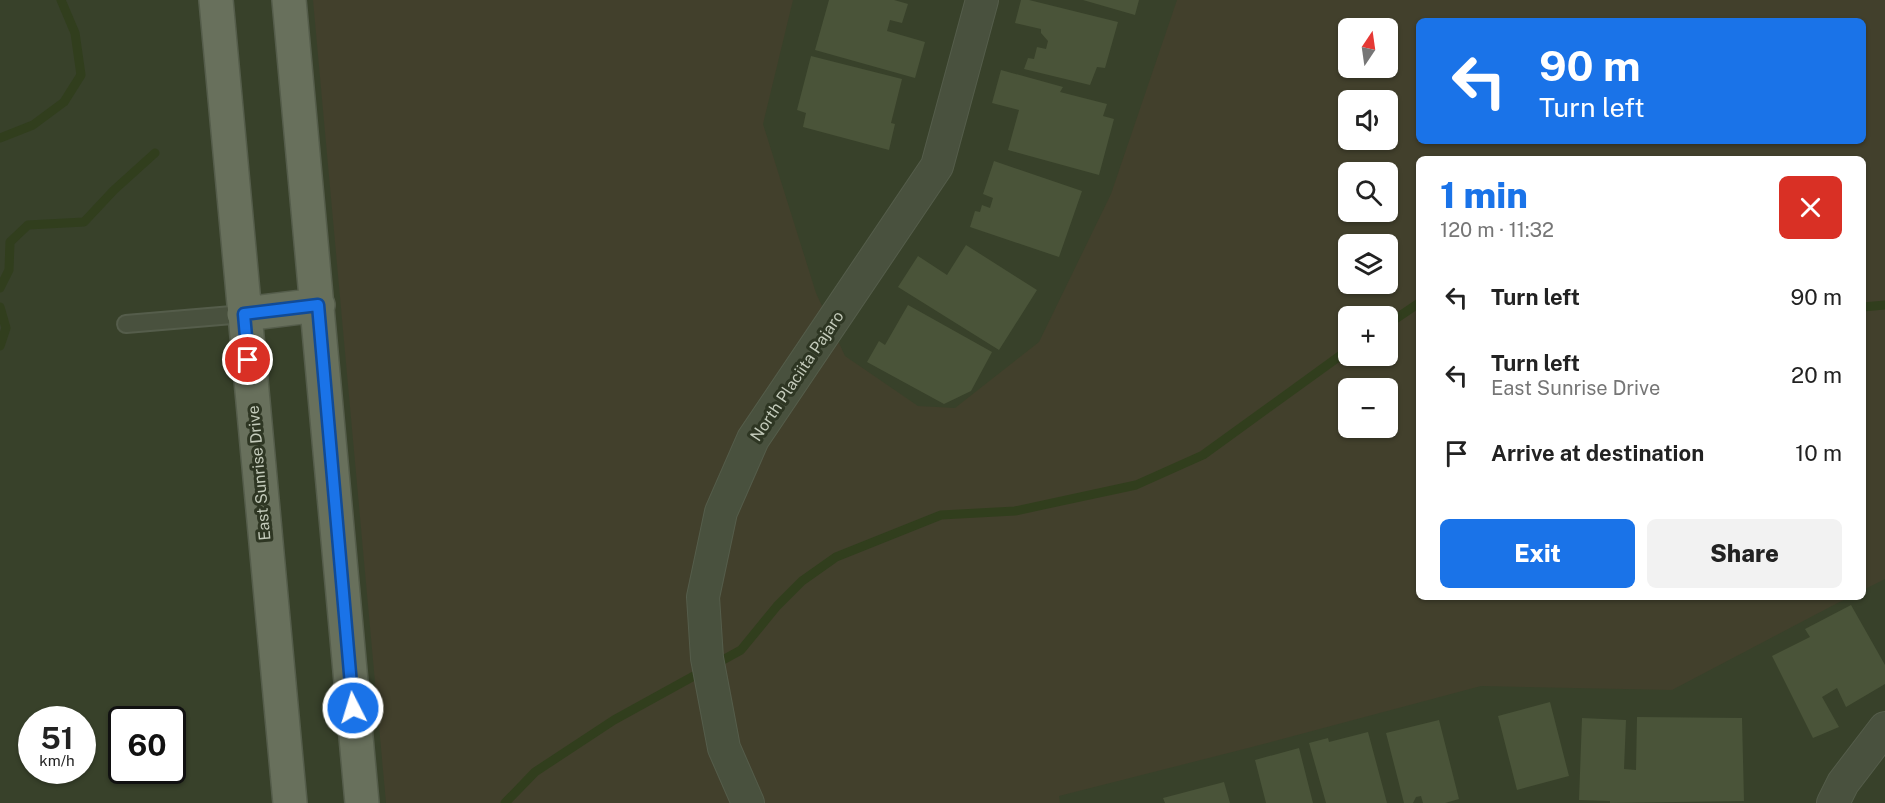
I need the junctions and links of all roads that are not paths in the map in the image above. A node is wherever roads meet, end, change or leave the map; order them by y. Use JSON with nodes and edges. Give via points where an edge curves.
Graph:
{"nodes":[{"id":1,"x":216,"y":0,"type":"edge"},
{"id":2,"x":289,"y":0,"type":"edge"},
{"id":3,"x":980,"y":1,"type":"edge"},
{"id":4,"x":318,"y":305,"type":"junction"},
{"id":5,"x":244,"y":314,"type":"junction"},
{"id":6,"x":126,"y":324,"type":"dead end"},
{"id":7,"x":1885,"y":728,"type":"edge"},
{"id":8,"x":290,"y":803,"type":"edge"},
{"id":9,"x":362,"y":803,"type":"edge"},
{"id":10,"x":748,"y":803,"type":"edge"},
{"id":11,"x":1833,"y":803,"type":"edge"}],
"edges":[{"from":1,"to":5,"type":"main road","name":"East Sunrise Drive"},
{"from":2,"to":4,"type":"main road"},
{"from":3,"to":10,"type":"street","name":"North Placiita Pajaro","via":[[937,166],[753,439],[722,512],[703,597],[707,658],[724,748]]},
{"from":4,"to":5,"type":"main road"},
{"from":4,"to":9,"type":"main road"},
{"from":5,"to":6,"type":"lane"},
{"from":5,"to":8,"type":"main road","name":"East Sunrise Drive"},
{"from":7,"to":11,"type":"street","via":[[1843,783]]}]}
